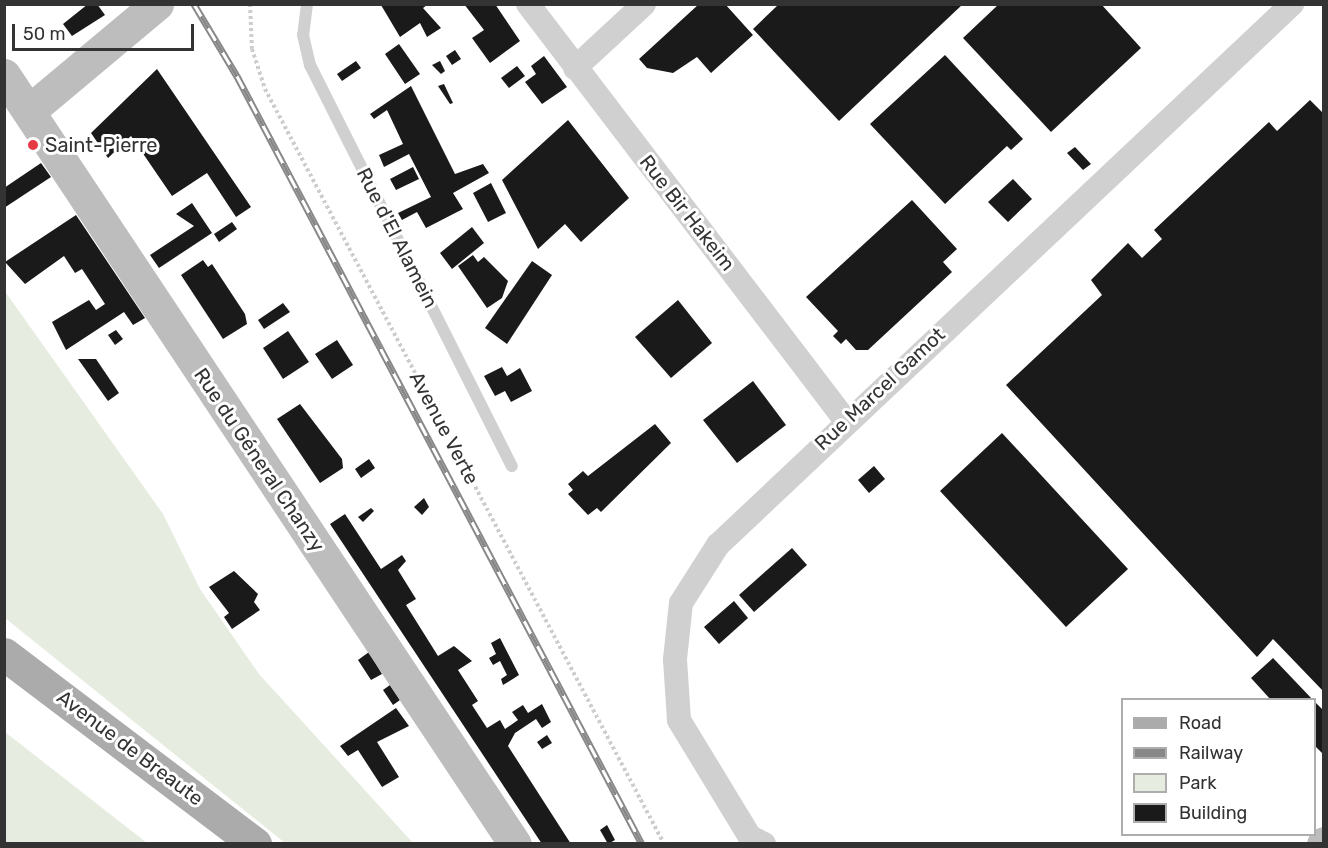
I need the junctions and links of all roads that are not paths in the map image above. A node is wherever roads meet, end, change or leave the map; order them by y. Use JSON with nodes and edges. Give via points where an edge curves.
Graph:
{"nodes":[{"id":1,"x":157,"y":4,"type":"edge"},
{"id":2,"x":306,"y":4,"type":"edge"},
{"id":3,"x":528,"y":4,"type":"edge"},
{"id":4,"x":644,"y":4,"type":"edge"},
{"id":5,"x":1292,"y":4,"type":"edge"},
{"id":6,"x":575,"y":68,"type":"junction"},
{"id":7,"x":4,"y":75,"type":"edge"},
{"id":8,"x":29,"y":111,"type":"junction"},
{"id":9,"x":846,"y":421,"type":"junction"},
{"id":10,"x":512,"y":466,"type":"dead end"},
{"id":11,"x":4,"y":654,"type":"edge"},
{"id":12,"x":4,"y":675,"type":"edge"},
{"id":13,"x":224,"y":843,"type":"edge"},
{"id":14,"x":255,"y":843,"type":"edge"},
{"id":15,"x":515,"y":843,"type":"edge"},
{"id":16,"x":764,"y":843,"type":"edge"}],
"edges":[{"from":1,"to":8,"type":"main road"},
{"from":2,"to":10,"type":"lane","name":"Rue d'El Alamein","via":[[303,35],[310,65]]},
{"from":3,"to":6,"type":"street","name":"Rue Bir Hakeim"},
{"from":4,"to":6,"type":"street"},
{"from":5,"to":9,"type":"street","name":"Rue Marcel Gamot"},
{"from":6,"to":9,"type":"street","name":"Rue Bir Hakeim"},
{"from":7,"to":8,"type":"main road","name":"Rue du Géneral Chanzy"},
{"from":8,"to":15,"type":"main road","name":"Rue du Géneral Chanzy"},
{"from":9,"to":16,"type":"street","name":"Rue Marcel Gamot","via":[[718,545],[681,603],[675,658],[679,720],[750,837]]},
{"from":11,"to":14,"type":"main road","name":"Avenue de Breaute"},
{"from":12,"to":13,"type":"main road","name":"Avenue de Breaute"}]}
